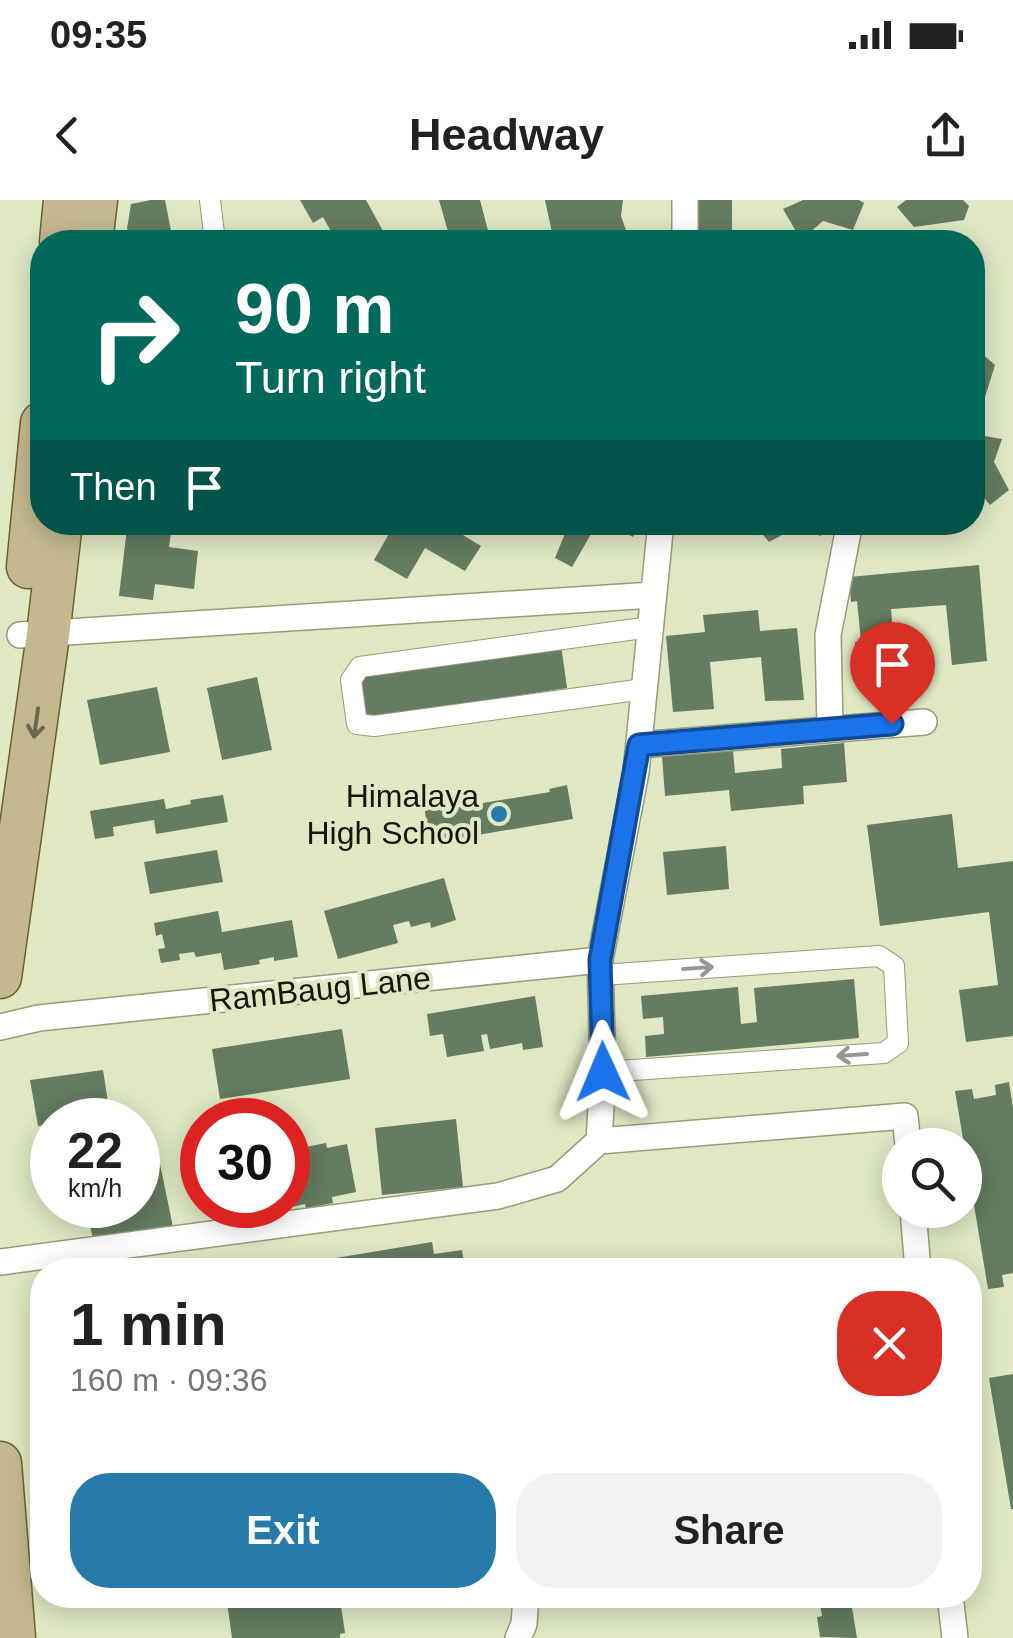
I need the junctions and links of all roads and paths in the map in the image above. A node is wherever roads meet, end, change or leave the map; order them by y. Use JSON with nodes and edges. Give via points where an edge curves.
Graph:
{"nodes":[{"id":1,"x":65,"y":200,"type":"edge"},
{"id":2,"x":96,"y":200,"type":"edge"},
{"id":3,"x":210,"y":200,"type":"edge"},
{"id":4,"x":685,"y":200,"type":"edge"},
{"id":5,"x":62,"y":230,"type":"edge"},
{"id":6,"x":93,"y":230,"type":"edge"},
{"id":7,"x":214,"y":230,"type":"edge"},
{"id":8,"x":685,"y":230,"type":"edge"},
{"id":9,"x":30,"y":486,"type":"edge"},
{"id":10,"x":58,"y":535,"type":"edge"},
{"id":11,"x":660,"y":535,"type":"edge"},
{"id":12,"x":847,"y":535,"type":"edge"},
{"id":13,"x":13,"y":577,"type":"edge"},
{"id":14,"x":653,"y":595,"type":"junction"},
{"id":15,"x":650,"y":627,"type":"junction"},
{"id":16,"x":34,"y":635,"type":"junction"},
{"id":17,"x":644,"y":689,"type":"junction"},
{"id":18,"x":924,"y":722,"type":"dead end"},
{"id":19,"x":830,"y":728,"type":"junction"},
{"id":20,"x":639,"y":745,"type":"junction"},
{"id":21,"x":0,"y":770,"type":"edge"},
{"id":22,"x":601,"y":967,"type":"junction"},
{"id":23,"x":0,"y":977,"type":"edge"},
{"id":24,"x":0,"y":1008,"type":"edge"},
{"id":25,"x":39,"y":1018,"type":"junction"},
{"id":26,"x":0,"y":1027,"type":"edge"},
{"id":27,"x":603,"y":1072,"type":"junction"},
{"id":28,"x":906,"y":1128,"type":"edge"},
{"id":29,"x":599,"y":1140,"type":"junction"},
{"id":30,"x":914,"y":1228,"type":"edge"},
{"id":31,"x":30,"y":1258,"type":"edge"},
{"id":32,"x":30,"y":1258,"type":"edge"},
{"id":33,"x":917,"y":1258,"type":"edge"},
{"id":34,"x":0,"y":1262,"type":"edge"},
{"id":35,"x":0,"y":1463,"type":"edge"},
{"id":36,"x":525,"y":1608,"type":"edge"},
{"id":37,"x":952,"y":1608,"type":"edge"},
{"id":38,"x":14,"y":1638,"type":"edge"},
{"id":39,"x":518,"y":1638,"type":"edge"},
{"id":40,"x":955,"y":1638,"type":"edge"}],
"edges":[{"from":1,"to":5,"type":"main road"},
{"from":2,"to":6,"type":"main road"},
{"from":3,"to":7,"type":"street"},
{"from":4,"to":8,"type":"street"},
{"from":9,"to":13,"type":"main road"},
{"from":10,"to":16,"type":"main road"},
{"from":11,"to":14,"type":"street"},
{"from":12,"to":19,"type":"street","via":[[828,635]]},
{"from":13,"to":16,"type":"main road"},
{"from":14,"to":15,"type":"street"},
{"from":14,"to":16,"type":"street"},
{"from":15,"to":17,"type":"street"},
{"from":15,"to":17,"type":"street","via":[[360,667],[351,680],[357,724],[374,726]]},
{"from":16,"to":21,"type":"main road"},
{"from":16,"to":23,"type":"main road","one_way":true},
{"from":17,"to":20,"type":"street"},
{"from":18,"to":19,"type":"street"},
{"from":19,"to":20,"type":"street"},
{"from":20,"to":22,"type":"street"},
{"from":22,"to":25,"type":"street","name":"RamBaug Lane"},
{"from":22,"to":27,"type":"street"},
{"from":22,"to":27,"type":"street","one_way":true,"via":[[879,956],[894,966],[898,1043],[884,1053]]},
{"from":24,"to":25,"type":"street"},
{"from":25,"to":26,"type":"street"},
{"from":27,"to":29,"type":"street"},
{"from":28,"to":29,"type":"street","via":[[905,1116]]},
{"from":29,"to":32,"type":"street","via":[[556,1179],[498,1196]]},
{"from":30,"to":33,"type":"street"},
{"from":31,"to":34,"type":"street"},
{"from":35,"to":38,"type":"main road"},
{"from":36,"to":39,"type":"street"},
{"from":37,"to":40,"type":"street"}]}
